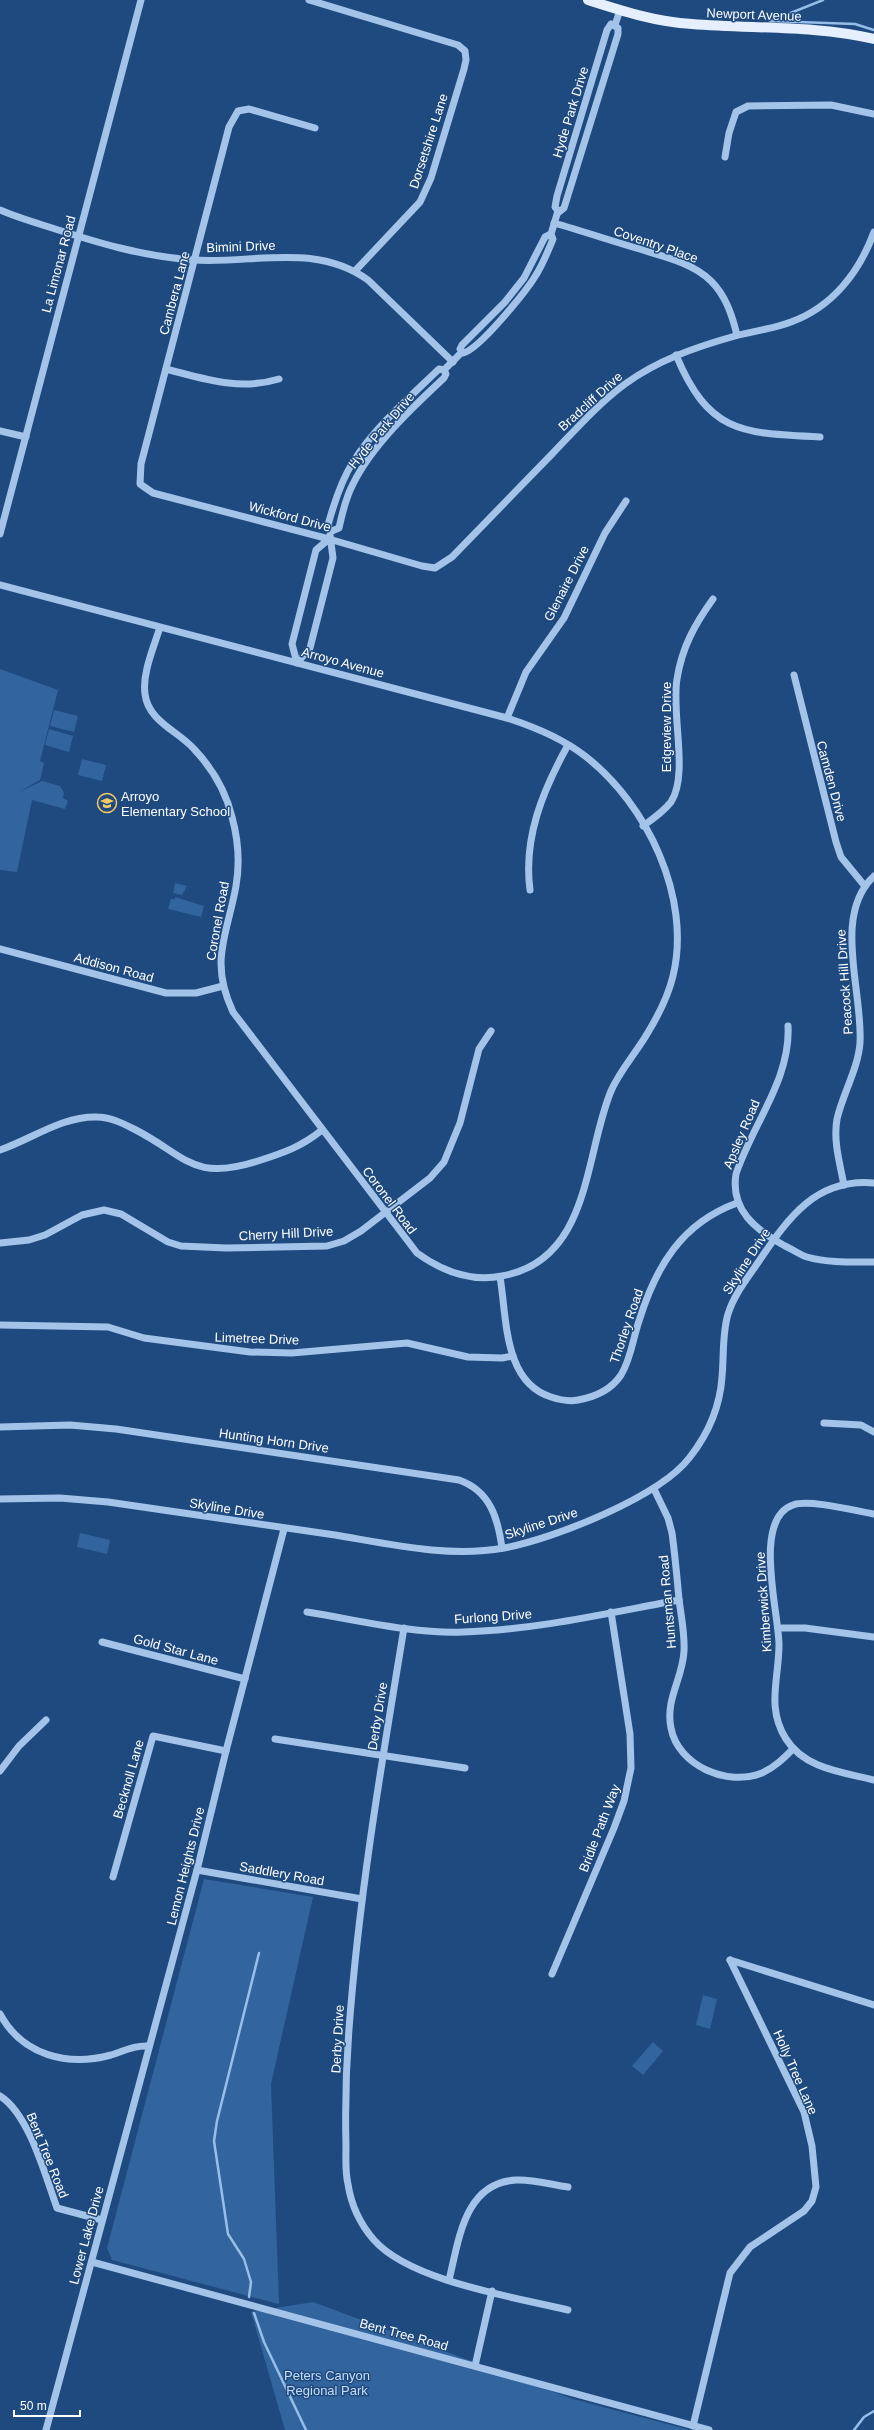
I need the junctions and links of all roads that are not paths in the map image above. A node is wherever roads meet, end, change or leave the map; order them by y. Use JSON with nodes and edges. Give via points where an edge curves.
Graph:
{"nodes":[{"id":1,"x":141,"y":0,"type":"edge"},
{"id":2,"x":309,"y":0,"type":"edge"},
{"id":3,"x":588,"y":0,"type":"edge"},
{"id":4,"x":620,"y":10,"type":"junction"},
{"id":5,"x":615,"y":25,"type":"junction"},
{"id":6,"x":874,"y":39,"type":"edge"},
{"id":7,"x":874,"y":114,"type":"edge"},
{"id":8,"x":315,"y":128,"type":"dead end"},
{"id":9,"x":725,"y":157,"type":"dead end"},
{"id":10,"x":0,"y":210,"type":"edge"},
{"id":11,"x":558,"y":211,"type":"junction"},
{"id":12,"x":554,"y":223,"type":"junction"},
{"id":13,"x":874,"y":232,"type":"edge"},
{"id":14,"x":78,"y":236,"type":"junction"},
{"id":15,"x":871,"y":252,"type":"edge"},
{"id":16,"x":195,"y":260,"type":"junction"},
{"id":17,"x":355,"y":271,"type":"junction"},
{"id":18,"x":737,"y":335,"type":"junction"},
{"id":19,"x":676,"y":355,"type":"junction"},
{"id":20,"x":453,"y":362,"type":"junction"},
{"id":21,"x":166,"y":369,"type":"junction"},
{"id":22,"x":444,"y":370,"type":"junction"},
{"id":23,"x":279,"y":379,"type":"dead end"},
{"id":24,"x":0,"y":431,"type":"edge"},
{"id":25,"x":820,"y":437,"type":"dead end"},
{"id":26,"x":26,"y":438,"type":"junction"},
{"id":27,"x":140,"y":484,"type":"joint"},
{"id":28,"x":626,"y":501,"type":"dead end"},
{"id":29,"x":332,"y":531,"type":"junction"},
{"id":30,"x":0,"y":534,"type":"edge"},
{"id":31,"x":329,"y":539,"type":"junction"},
{"id":32,"x":436,"y":568,"type":"joint"},
{"id":33,"x":0,"y":585,"type":"edge"},
{"id":34,"x":713,"y":599,"type":"dead end"},
{"id":35,"x":160,"y":627,"type":"junction"},
{"id":36,"x":297,"y":663,"type":"junction"},
{"id":37,"x":794,"y":675,"type":"dead end"},
{"id":38,"x":507,"y":718,"type":"junction"},
{"id":39,"x":568,"y":745,"type":"junction"},
{"id":40,"x":643,"y":826,"type":"junction"},
{"id":41,"x":874,"y":876,"type":"edge"},
{"id":42,"x":864,"y":885,"type":"junction"},
{"id":43,"x":530,"y":890,"type":"dead end"},
{"id":44,"x":0,"y":949,"type":"edge"},
{"id":45,"x":223,"y":986,"type":"junction"},
{"id":46,"x":788,"y":1026,"type":"dead end"},
{"id":47,"x":491,"y":1031,"type":"dead end"},
{"id":48,"x":322,"y":1130,"type":"junction"},
{"id":49,"x":0,"y":1150,"type":"edge"},
{"id":50,"x":874,"y":1183,"type":"edge"},
{"id":51,"x":844,"y":1185,"type":"junction"},
{"id":52,"x":738,"y":1203,"type":"junction"},
{"id":53,"x":385,"y":1213,"type":"junction"},
{"id":54,"x":774,"y":1240,"type":"junction"},
{"id":55,"x":0,"y":1243,"type":"edge"},
{"id":56,"x":874,"y":1262,"type":"edge"},
{"id":57,"x":500,"y":1277,"type":"junction"},
{"id":58,"x":0,"y":1325,"type":"edge"},
{"id":59,"x":513,"y":1356,"type":"junction"},
{"id":60,"x":824,"y":1423,"type":"dead end"},
{"id":61,"x":0,"y":1427,"type":"edge"},
{"id":62,"x":874,"y":1432,"type":"edge"},
{"id":63,"x":654,"y":1489,"type":"junction"},
{"id":64,"x":0,"y":1499,"type":"edge"},
{"id":65,"x":874,"y":1514,"type":"edge"},
{"id":66,"x":284,"y":1528,"type":"junction"},
{"id":67,"x":502,"y":1548,"type":"junction"},
{"id":68,"x":679,"y":1600,"type":"junction"},
{"id":69,"x":307,"y":1612,"type":"dead end"},
{"id":70,"x":611,"y":1612,"type":"junction"},
{"id":71,"x":404,"y":1628,"type":"junction"},
{"id":72,"x":778,"y":1628,"type":"junction"},
{"id":73,"x":874,"y":1637,"type":"edge"},
{"id":74,"x":102,"y":1642,"type":"dead end"},
{"id":75,"x":245,"y":1680,"type":"junction"},
{"id":76,"x":46,"y":1720,"type":"dead end"},
{"id":77,"x":275,"y":1739,"type":"dead end"},
{"id":78,"x":793,"y":1748,"type":"junction"},
{"id":79,"x":226,"y":1751,"type":"junction"},
{"id":80,"x":383,"y":1756,"type":"junction"},
{"id":81,"x":465,"y":1768,"type":"dead end"},
{"id":82,"x":0,"y":1771,"type":"edge"},
{"id":83,"x":874,"y":1780,"type":"edge"},
{"id":84,"x":198,"y":1870,"type":"junction"},
{"id":85,"x":113,"y":1877,"type":"dead end"},
{"id":86,"x":362,"y":1899,"type":"junction"},
{"id":87,"x":552,"y":1974,"type":"dead end"},
{"id":88,"x":874,"y":2005,"type":"edge"},
{"id":89,"x":0,"y":2014,"type":"edge"},
{"id":90,"x":149,"y":2046,"type":"junction"},
{"id":91,"x":0,"y":2096,"type":"edge"},
{"id":92,"x":568,"y":2187,"type":"dead end"},
{"id":93,"x":102,"y":2220,"type":"junction"},
{"id":94,"x":92,"y":2262,"type":"junction"},
{"id":95,"x":449,"y":2280,"type":"junction"},
{"id":96,"x":492,"y":2291,"type":"junction"},
{"id":97,"x":568,"y":2310,"type":"dead end"},
{"id":98,"x":475,"y":2366,"type":"junction"},
{"id":99,"x":693,"y":2426,"type":"junction"},
{"id":100,"x":46,"y":2430,"type":"edge"},
{"id":101,"x":709,"y":2430,"type":"edge"}],
"edges":[{"from":1,"to":14,"type":"street","name":"La Limonar Road"},
{"from":2,"to":17,"type":"street","name":"Dorsetshire Lane","via":[[458,45],[465,51],[466,60],[431,178],[420,202]]},
{"from":3,"to":4,"type":"main road","name":"Newport Avenue"},
{"from":4,"to":5,"type":"street","name":"Hyde Park Drive"},
{"from":4,"to":6,"type":"main road","name":"Newport Avenue","via":[[654,19],[691,24],[808,29]]},
{"from":5,"to":11,"type":"street","name":"Hyde Park Drive","via":[[618,34],[564,208]]},
{"from":5,"to":11,"type":"street","name":"Hyde Park Drive","via":[[608,25],[557,196],[555,207]]},
{"from":7,"to":9,"type":"street","via":[[831,105],[748,106],[736,112]]},
{"from":8,"to":16,"type":"street","name":"Cambera Lane","via":[[249,109],[238,111],[229,127]]},
{"from":10,"to":14,"type":"street","name":"Bimini Drive"},
{"from":11,"to":12,"type":"street","name":"Hyde Park Drive"},
{"from":12,"to":18,"type":"street","name":"Coventry Place","via":[[696,270],[711,281],[722,295],[728,305]]},
{"from":12,"to":20,"type":"street","name":"Hyde Park Drive","via":[[551,234],[545,237],[524,278],[505,302],[462,345],[462,352]]},
{"from":13,"to":15,"type":"street","name":"Bradcliff Drive"},
{"from":14,"to":16,"type":"street","name":"Bimini Drive","via":[[144,253]]},
{"from":14,"to":26,"type":"street","name":"La Limonar Road"},
{"from":15,"to":18,"type":"street","name":"Bradcliff Drive","via":[[846,285],[807,314],[790,322]]},
{"from":16,"to":17,"type":"street","name":"Bimini Drive","via":[[294,257],[333,262]]},
{"from":16,"to":21,"type":"street","name":"Cambera Lane"},
{"from":17,"to":20,"type":"street","name":"Bimini Drive","via":[[387,297]]},
{"from":18,"to":19,"type":"street","name":"Bradcliff Drive"},
{"from":19,"to":25,"type":"street","via":[[689,386],[699,400],[728,423],[752,431]]},
{"from":19,"to":32,"type":"street","name":"Bradcliff Drive","via":[[642,372],[612,394],[452,557]]},
{"from":20,"to":22,"type":"street","name":"Hyde Park Drive"},
{"from":21,"to":23,"type":"street","via":[[226,384],[246,385]]},
{"from":21,"to":27,"type":"street","name":"Cambera Lane","via":[[141,464]]},
{"from":22,"to":29,"type":"street","name":"Hyde Park Drive","via":[[444,378],[419,401],[360,472],[352,485],[339,528]]},
{"from":22,"to":29,"type":"street","name":"Hyde Park Drive","via":[[439,369],[392,414],[354,462],[337,495],[328,525]]},
{"from":24,"to":26,"type":"street"},
{"from":26,"to":30,"type":"street","name":"La Limonar Road"},
{"from":27,"to":31,"type":"street","name":"Wickford Drive","via":[[153,493]]},
{"from":28,"to":38,"type":"street","name":"Glenaire Drive","via":[[605,533],[564,618],[526,672]]},
{"from":29,"to":31,"type":"street","name":"Hyde Park Drive"},
{"from":31,"to":32,"type":"street","name":"Wickford Drive"},
{"from":31,"to":36,"type":"street","via":[[333,558],[310,648]]},
{"from":31,"to":36,"type":"street","name":"Hyde Park Drive","via":[[316,550],[292,644]]},
{"from":33,"to":35,"type":"street","name":"Arroyo Avenue"},
{"from":34,"to":40,"type":"street","name":"Edgeview Drive","via":[[694,626],[677,679],[675,706],[679,771],[676,790],[671,802]]},
{"from":35,"to":36,"type":"street","name":"Arroyo Avenue"},
{"from":35,"to":45,"type":"street","name":"Coronel Road","via":[[145,686],[148,706],[160,722],[188,743],[203,759],[225,795],[235,829],[238,866],[220,956]]},
{"from":36,"to":38,"type":"street","name":"Arroyo Avenue"},
{"from":37,"to":42,"type":"street","name":"Camden Drive","via":[[836,842],[841,857]]},
{"from":38,"to":39,"type":"street","name":"Arroyo Avenue","via":[[539,729]]},
{"from":39,"to":40,"type":"street","name":"Arroyo Avenue","via":[[612,780]]},
{"from":39,"to":43,"type":"street","via":[[539,807],[528,852]]},
{"from":40,"to":57,"type":"street","name":"Coronel Road","via":[[663,862],[673,896],[677,943],[668,993],[647,1035],[612,1088],[602,1112],[581,1201],[571,1226],[562,1240],[535,1264]]},
{"from":41,"to":42,"type":"street"},
{"from":42,"to":51,"type":"street","name":"Peacock Hill Drive","via":[[852,923],[860,1045],[836,1129]]},
{"from":44,"to":45,"type":"street","name":"Addison Road","via":[[166,993],[196,993]]},
{"from":45,"to":48,"type":"street","name":"Coronel Road","via":[[233,1012],[242,1026]]},
{"from":46,"to":52,"type":"street","name":"Apsley Road","via":[[789,1045],[782,1069],[736,1174],[735,1193]]},
{"from":47,"to":53,"type":"street","name":"Cherry Hill Drive","via":[[479,1049],[460,1123],[444,1162],[430,1178]]},
{"from":48,"to":49,"type":"street","via":[[306,1143],[290,1151],[234,1169],[217,1170],[190,1164],[124,1124],[96,1117],[61,1124]]},
{"from":48,"to":53,"type":"street","name":"Coronel Road"},
{"from":50,"to":51,"type":"street","name":"Skyline Drive"},
{"from":51,"to":54,"type":"street","name":"Skyline Drive","via":[[826,1191],[807,1202],[791,1217]]},
{"from":52,"to":54,"type":"street","name":"Apsley Road","via":[[752,1223]]},
{"from":52,"to":59,"type":"street","name":"Thorley Road","via":[[702,1219],[685,1234],[673,1250],[649,1292],[625,1367],[616,1380],[602,1392],[574,1401],[549,1397],[529,1384],[516,1366]]},
{"from":53,"to":55,"type":"street","name":"Cherry Hill Drive","via":[[352,1236],[327,1246],[181,1246],[168,1242],[121,1214],[104,1210],[82,1215],[45,1235],[29,1240]]},
{"from":53,"to":57,"type":"street","name":"Coronel Road","via":[[408,1244],[428,1261],[453,1273],[484,1278]]},
{"from":54,"to":56,"type":"street","name":"Apsley Road","via":[[806,1257]]},
{"from":54,"to":63,"type":"street","name":"Skyline Drive","via":[[739,1290],[728,1316],[721,1388],[707,1430],[688,1460]]},
{"from":57,"to":59,"type":"street","name":"Thorley Road"},
{"from":58,"to":59,"type":"street","name":"Limetree Drive","via":[[108,1327],[144,1338],[250,1352],[292,1353],[407,1343],[468,1358]]},
{"from":60,"to":62,"type":"street","via":[[861,1425]]},
{"from":61,"to":67,"type":"street","name":"Hunting Horn Drive","via":[[70,1425],[116,1429],[459,1480],[478,1491],[493,1509],[498,1520]]},
{"from":63,"to":67,"type":"street","name":"Skyline Drive","via":[[561,1531]]},
{"from":63,"to":68,"type":"street","name":"Huntsman Road","via":[[672,1533]]},
{"from":64,"to":66,"type":"street","name":"Skyline Drive","via":[[60,1498],[108,1502]]},
{"from":65,"to":72,"type":"street","name":"Kimberwick Drive","via":[[805,1503],[792,1505],[781,1513],[774,1527],[770,1546],[770,1570]]},
{"from":66,"to":67,"type":"street","name":"Skyline Drive","via":[[440,1550]]},
{"from":66,"to":75,"type":"street","name":"Lemon Heights Drive"},
{"from":68,"to":70,"type":"street","name":"Furlong Drive"},
{"from":68,"to":78,"type":"street","name":"Huntsman Road","via":[[684,1652],[673,1690],[670,1714],[671,1730],[678,1746],[698,1766],[711,1772],[738,1778],[762,1773],[774,1767]]},
{"from":69,"to":71,"type":"street","name":"Furlong Drive"},
{"from":70,"to":71,"type":"street","name":"Furlong Drive","via":[[519,1628],[462,1632]]},
{"from":70,"to":87,"type":"street","name":"Bridle Path Way","via":[[630,1734],[631,1768],[619,1814]]},
{"from":71,"to":80,"type":"street","name":"Derby Drive"},
{"from":72,"to":73,"type":"street","via":[[805,1628]]},
{"from":72,"to":78,"type":"street","name":"Kimberwick Drive","via":[[779,1658],[774,1708],[778,1725]]},
{"from":74,"to":75,"type":"street","name":"Gold Star Lane"},
{"from":75,"to":79,"type":"street","name":"Lemon Heights Drive"},
{"from":76,"to":82,"type":"street","via":[[19,1746]]},
{"from":77,"to":80,"type":"street"},
{"from":78,"to":83,"type":"street","name":"Kimberwick Drive","via":[[819,1766]]},
{"from":79,"to":84,"type":"street","name":"Lemon Heights Drive"},
{"from":79,"to":85,"type":"street","name":"Becknoll Lane","via":[[153,1736]]},
{"from":80,"to":81,"type":"street"},
{"from":80,"to":86,"type":"street","name":"Derby Drive"},
{"from":84,"to":86,"type":"street","name":"Saddlery Road"},
{"from":84,"to":90,"type":"street","name":"Lemon Heights Drive"},
{"from":86,"to":95,"type":"street","name":"Derby Drive","via":[[352,1981],[347,2054],[346,2139],[350,2197],[366,2230],[388,2252],[401,2262]]},
{"from":88,"to":99,"type":"street","name":"Holly Tree Lane","via":[[730,1960],[804,2112],[812,2146],[816,2187],[812,2201],[804,2211],[750,2247],[730,2273]]},
{"from":89,"to":90,"type":"street","via":[[9,2028],[25,2044],[60,2059],[87,2060],[136,2046]]},
{"from":90,"to":93,"type":"street","name":"Lower Lake Drive"},
{"from":91,"to":93,"type":"street","name":"Bent Tree Road","via":[[10,2103],[24,2122],[57,2208]]},
{"from":92,"to":95,"type":"street","via":[[518,2180],[496,2184],[485,2190],[473,2202],[464,2220]]},
{"from":93,"to":94,"type":"street","name":"Lower Lake Drive"},
{"from":94,"to":98,"type":"street","name":"Bent Tree Road"},
{"from":94,"to":100,"type":"street","name":"Lower Lake Drive"},
{"from":95,"to":96,"type":"street","name":"Derby Drive"},
{"from":96,"to":97,"type":"street","name":"Derby Drive"},
{"from":96,"to":98,"type":"street"},
{"from":98,"to":99,"type":"street","name":"Bent Tree Road"},
{"from":99,"to":101,"type":"street","name":"Bent Tree Road"}]}
